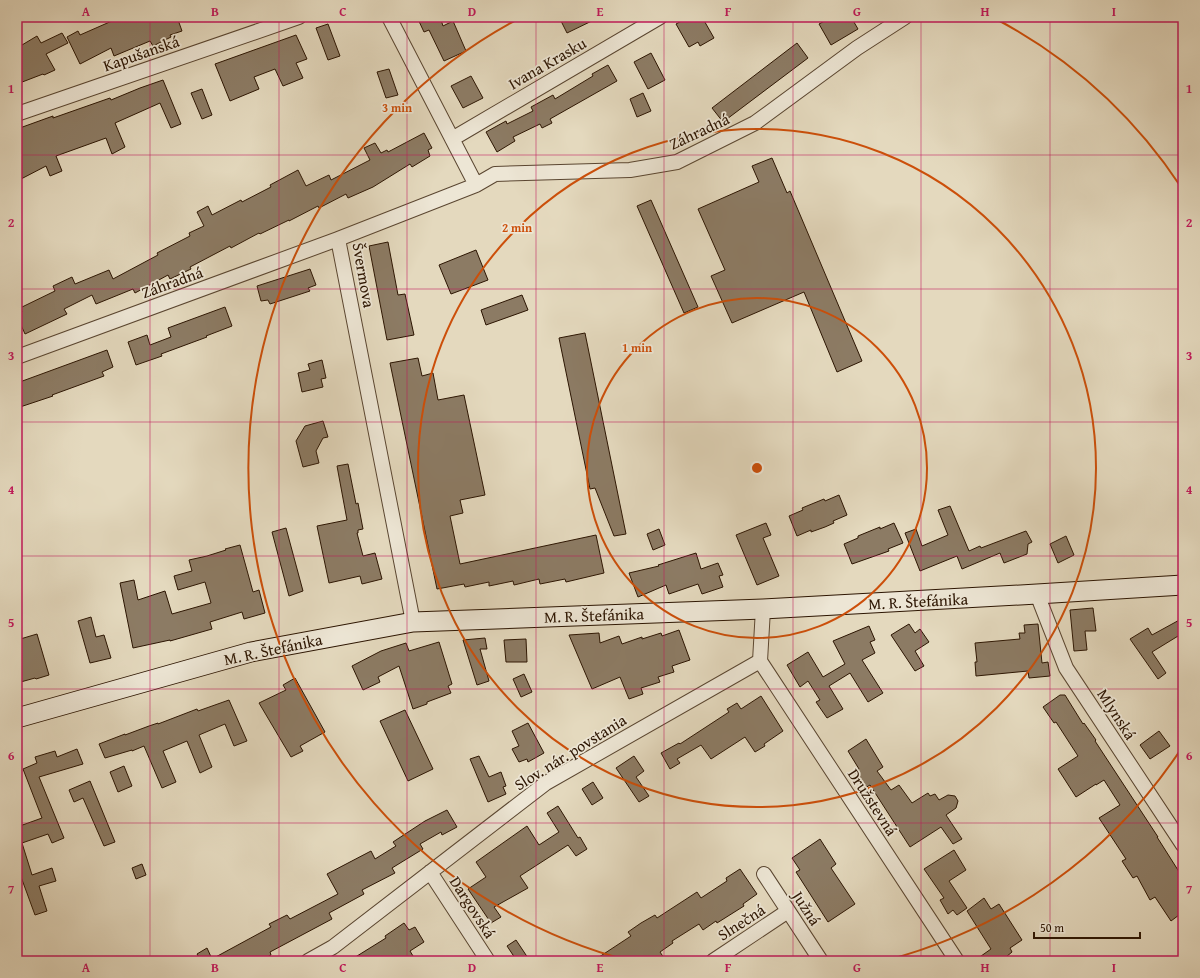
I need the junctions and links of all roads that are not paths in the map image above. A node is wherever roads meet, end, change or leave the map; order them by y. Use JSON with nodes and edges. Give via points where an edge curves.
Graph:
{"nodes":[{"id":1,"x":299,"y":17,"type":"edge"},
{"id":2,"x":389,"y":17,"type":"edge"},
{"id":3,"x":660,"y":17,"type":"edge"},
{"id":4,"x":905,"y":17,"type":"edge"},
{"id":5,"x":17,"y":114,"type":"edge"},
{"id":6,"x":452,"y":139,"type":"junction"},
{"id":7,"x":476,"y":185,"type":"junction"},
{"id":8,"x":338,"y":239,"type":"junction"},
{"id":9,"x":17,"y":357,"type":"edge"},
{"id":10,"x":1183,"y":585,"type":"edge"},
{"id":11,"x":1037,"y":594,"type":"junction"},
{"id":12,"x":763,"y":609,"type":"junction"},
{"id":13,"x":414,"y":622,"type":"junction"},
{"id":14,"x":760,"y":661,"type":"junction"},
{"id":15,"x":17,"y":718,"type":"edge"},
{"id":16,"x":1183,"y":843,"type":"edge"},
{"id":17,"x":430,"y":872,"type":"junction"},
{"id":18,"x":764,"y":874,"type":"dead end"},
{"id":19,"x":788,"y":911,"type":"junction"},
{"id":20,"x":308,"y":961,"type":"edge"},
{"id":21,"x":488,"y":961,"type":"edge"},
{"id":22,"x":712,"y":961,"type":"edge"},
{"id":23,"x":821,"y":961,"type":"edge"},
{"id":24,"x":957,"y":961,"type":"edge"}],
"edges":[{"from":1,"to":5,"type":"street","name":"Kapušanská"},
{"from":2,"to":6,"type":"street"},
{"from":3,"to":6,"type":"street","name":"Ivana Krasku"},
{"from":4,"to":7,"type":"street","name":"Záhradná","via":[[857,48],[755,123],[677,162],[630,170],[495,174]]},
{"from":6,"to":7,"type":"street"},
{"from":7,"to":8,"type":"street","name":"Švermova"},
{"from":8,"to":9,"type":"street","name":"Záhradná"},
{"from":8,"to":13,"type":"street","name":"Švermova"},
{"from":10,"to":11,"type":"street","name":"M. R. Štefánika"},
{"from":11,"to":12,"type":"street","name":"M. R. Štefánika"},
{"from":11,"to":16,"type":"street","name":"Mlynská","via":[[1066,668]]},
{"from":12,"to":13,"type":"street","name":"M. R. Štefánika"},
{"from":12,"to":14,"type":"street"},
{"from":13,"to":15,"type":"street","name":"M. R. Štefánika","via":[[251,652]]},
{"from":14,"to":17,"type":"street","name":"Slov. nár. povstania","via":[[546,783]]},
{"from":14,"to":24,"type":"street","name":"Družstevná"},
{"from":17,"to":20,"type":"street","name":"Slov. nár. povstania","via":[[332,946]]},
{"from":17,"to":21,"type":"street","name":"Dargovská"},
{"from":18,"to":19,"type":"street","name":"Južná"},
{"from":19,"to":22,"type":"street","name":"Slnečná"},
{"from":19,"to":23,"type":"street","name":"Južná"}]}
